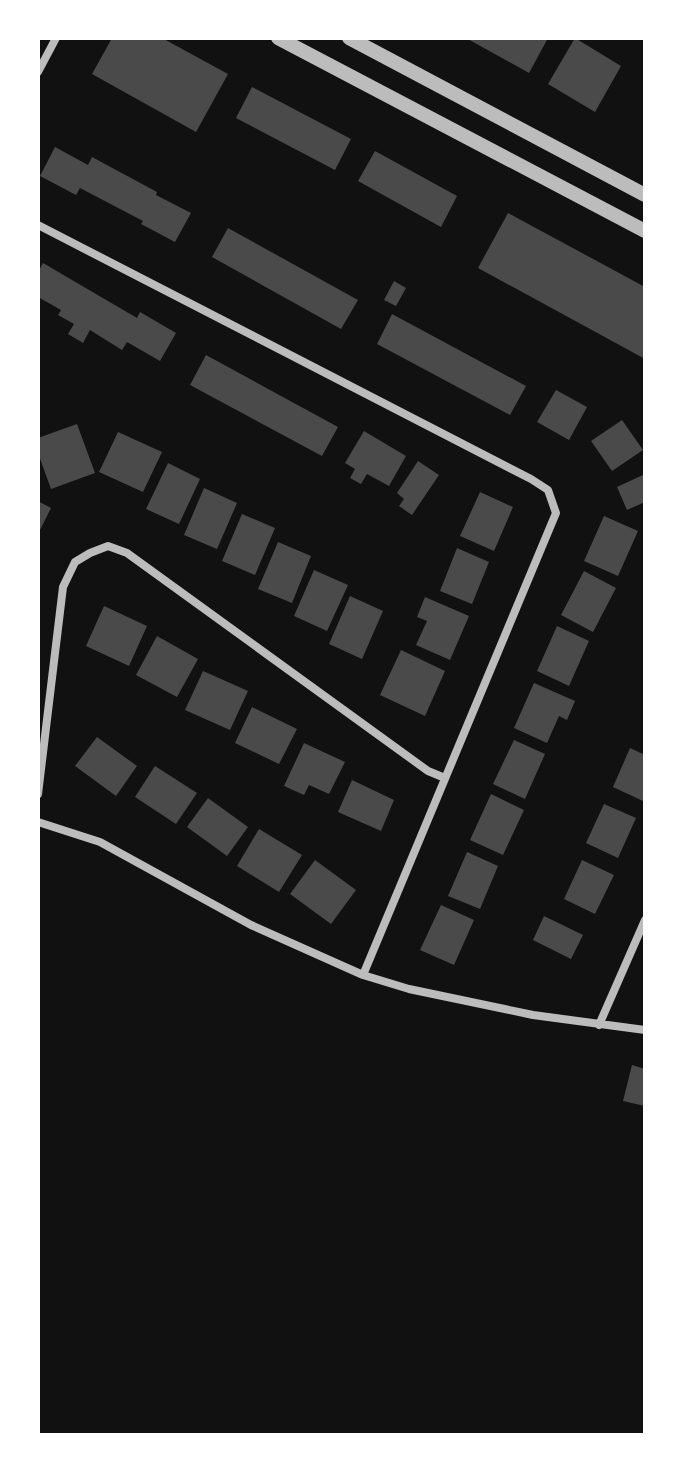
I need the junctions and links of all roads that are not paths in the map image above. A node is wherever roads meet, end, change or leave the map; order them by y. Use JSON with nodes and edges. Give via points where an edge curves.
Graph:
{"nodes":[{"id":1,"x":56,"y":38,"type":"edge"},
{"id":2,"x":278,"y":38,"type":"edge"},
{"id":3,"x":349,"y":38,"type":"edge"},
{"id":4,"x":38,"y":72,"type":"edge"},
{"id":5,"x":645,"y":195,"type":"edge"},
{"id":6,"x":38,"y":225,"type":"edge"},
{"id":7,"x":645,"y":231,"type":"edge"},
{"id":8,"x":445,"y":778,"type":"junction"},
{"id":9,"x":38,"y":794,"type":"edge"},
{"id":10,"x":38,"y":822,"type":"edge"},
{"id":11,"x":645,"y":920,"type":"edge"},
{"id":12,"x":363,"y":975,"type":"junction"},
{"id":13,"x":599,"y":1025,"type":"junction"},
{"id":14,"x":645,"y":1030,"type":"edge"}],
"edges":[{"from":1,"to":4,"type":"street"},
{"from":2,"to":7,"type":"street"},
{"from":3,"to":5,"type":"street"},
{"from":6,"to":8,"type":"street","via":[[548,490],[556,513]]},
{"from":8,"to":9,"type":"street","via":[[428,771],[127,553],[108,546],[75,562],[63,587]]},
{"from":8,"to":12,"type":"street"},
{"from":10,"to":12,"type":"street","via":[[100,842],[251,925]]},
{"from":11,"to":13,"type":"street"},
{"from":12,"to":13,"type":"street","via":[[409,989]]},
{"from":13,"to":14,"type":"street"}]}
